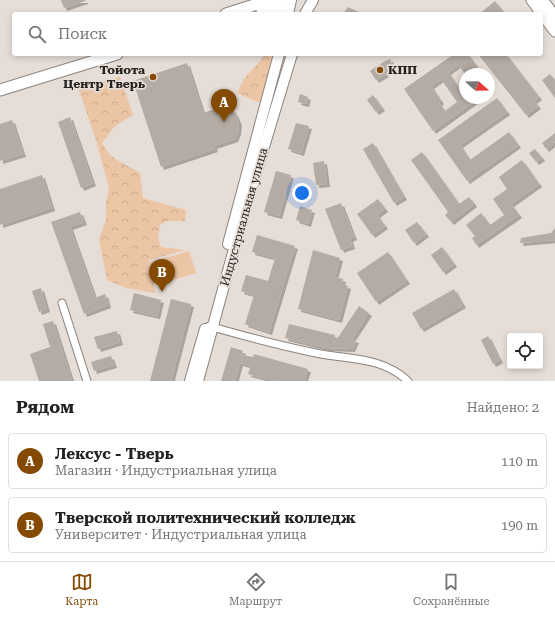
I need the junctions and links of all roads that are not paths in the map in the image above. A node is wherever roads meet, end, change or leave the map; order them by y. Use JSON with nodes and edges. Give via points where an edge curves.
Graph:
{"nodes":[{"id":1,"x":285,"y":0,"type":"edge"},
{"id":2,"x":291,"y":0,"type":"edge"},
{"id":3,"x":532,"y":0,"type":"edge"},
{"id":4,"x":542,"y":0,"type":"edge"},
{"id":5,"x":308,"y":1,"type":"edge"},
{"id":6,"x":269,"y":2,"type":"edge"},
{"id":7,"x":233,"y":12,"type":"edge"},
{"id":8,"x":251,"y":12,"type":"edge"},
{"id":9,"x":284,"y":12,"type":"edge"},
{"id":10,"x":288,"y":12,"type":"edge"},
{"id":11,"x":305,"y":12,"type":"edge"},
{"id":12,"x":541,"y":12,"type":"edge"},
{"id":13,"x":543,"y":15,"type":"edge"},
{"id":14,"x":555,"y":17,"type":"edge"},
{"id":15,"x":555,"y":31,"type":"edge"},
{"id":16,"x":91,"y":56,"type":"edge"},
{"id":17,"x":109,"y":56,"type":"edge"},
{"id":18,"x":278,"y":56,"type":"edge"},
{"id":19,"x":291,"y":56,"type":"edge"},
{"id":20,"x":54,"y":70,"type":"junction"},
{"id":21,"x":0,"y":83,"type":"edge"},
{"id":22,"x":0,"y":90,"type":"edge"},
{"id":23,"x":62,"y":303,"type":"dead end"},
{"id":24,"x":210,"y":326,"type":"junction"},
{"id":25,"x":87,"y":381,"type":"edge"},
{"id":26,"x":190,"y":381,"type":"edge"},
{"id":27,"x":198,"y":381,"type":"edge"},
{"id":28,"x":408,"y":381,"type":"edge"}],
"edges":[{"from":1,"to":6,"type":"main road","via":[[279,4]]},
{"from":2,"to":10,"type":"street"},
{"from":3,"to":12,"type":"main road"},
{"from":4,"to":14,"type":"main road"},
{"from":5,"to":11,"type":"street"},
{"from":6,"to":7,"type":"main road"},
{"from":6,"to":8,"type":"main road"},
{"from":6,"to":9,"type":"street"},
{"from":13,"to":15,"type":"main road"},
{"from":16,"to":20,"type":"main road"},
{"from":17,"to":20,"type":"main road"},
{"from":18,"to":24,"type":"street","name":"Индустриальная улица"},
{"from":19,"to":24,"type":"street","name":"Индустриальная улица"},
{"from":20,"to":21,"type":"main road"},
{"from":20,"to":22,"type":"main road"},
{"from":23,"to":25,"type":"street"},
{"from":24,"to":26,"type":"street","name":"Индустриальная улица"},
{"from":24,"to":27,"type":"street","name":"Индустриальная улица"},
{"from":24,"to":28,"type":"street","via":[[317,354],[374,362],[395,371]]}]}
